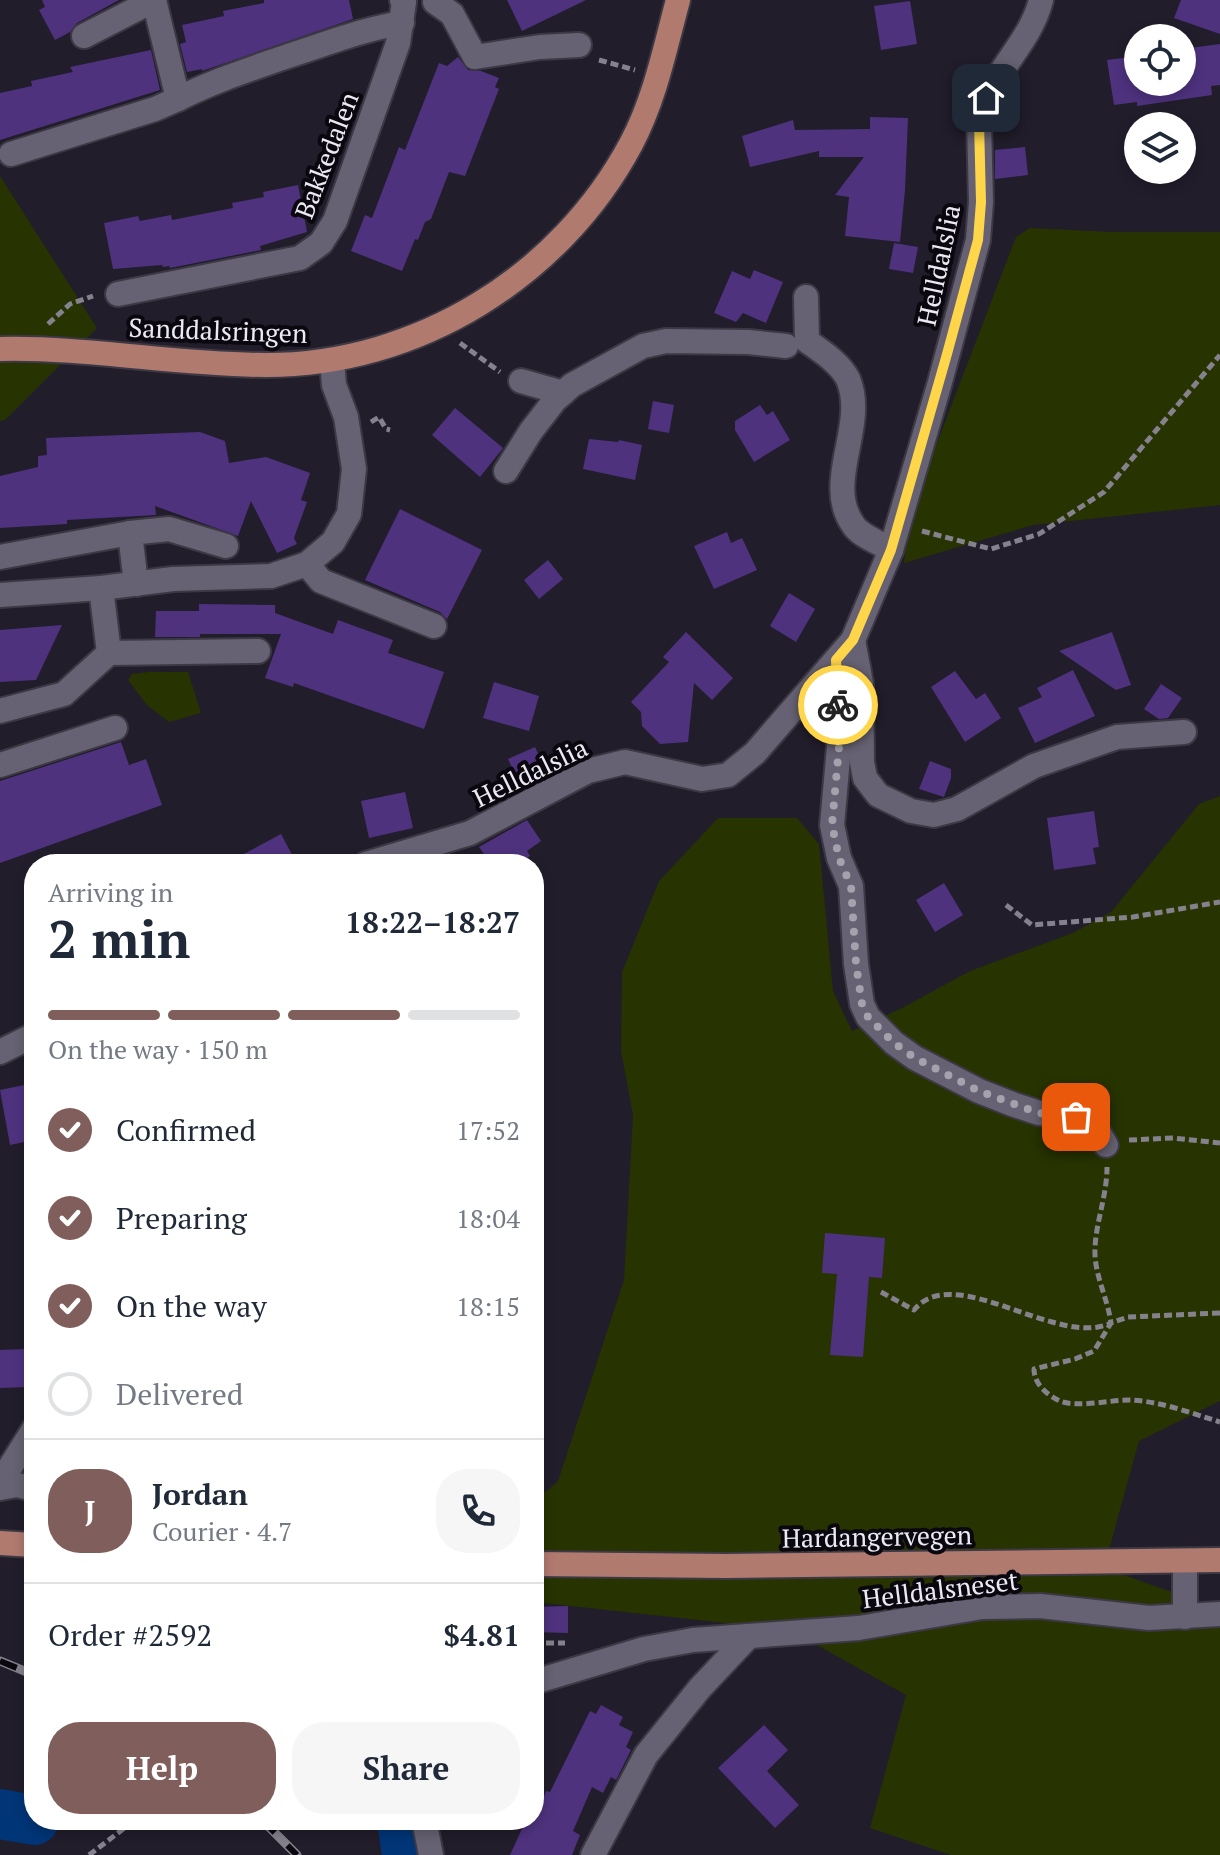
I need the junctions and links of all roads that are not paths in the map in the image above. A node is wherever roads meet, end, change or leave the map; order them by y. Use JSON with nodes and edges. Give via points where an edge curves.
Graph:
{"nodes":[{"id":1,"x":154,"y":0,"type":"edge"},
{"id":2,"x":678,"y":0,"type":"edge"},
{"id":3,"x":1041,"y":0,"type":"edge"},
{"id":4,"x":436,"y":1,"type":"edge"},
{"id":5,"x":403,"y":8,"type":"edge"},
{"id":6,"x":84,"y":36,"type":"dead end"},
{"id":7,"x":576,"y":46,"type":"road end"},
{"id":8,"x":178,"y":99,"type":"junction"},
{"id":9,"x":11,"y":154,"type":"dead end"},
{"id":10,"x":118,"y":294,"type":"road end"},
{"id":11,"x":806,"y":297,"type":"dead end"},
{"id":12,"x":786,"y":346,"type":"dead end"},
{"id":13,"x":0,"y":349,"type":"edge"},
{"id":14,"x":332,"y":361,"type":"junction"},
{"id":15,"x":521,"y":381,"type":"road end"},
{"id":16,"x":563,"y":393,"type":"junction"},
{"id":17,"x":506,"y":471,"type":"dead end"},
{"id":18,"x":130,"y":533,"type":"junction"},
{"id":19,"x":226,"y":546,"type":"dead end"},
{"id":20,"x":891,"y":550,"type":"junction"},
{"id":21,"x":0,"y":557,"type":"edge"},
{"id":22,"x":307,"y":564,"type":"junction"},
{"id":23,"x":136,"y":584,"type":"junction"},
{"id":24,"x":101,"y":588,"type":"junction"},
{"id":25,"x":0,"y":595,"type":"edge"},
{"id":26,"x":434,"y":626,"type":"dead end"},
{"id":27,"x":853,"y":640,"type":"junction"},
{"id":28,"x":258,"y":651,"type":"dead end"},
{"id":29,"x":109,"y":653,"type":"junction"},
{"id":30,"x":836,"y":660,"type":"junction"},
{"id":31,"x":0,"y":711,"type":"edge"},
{"id":32,"x":115,"y":728,"type":"dead end"},
{"id":33,"x":1184,"y":732,"type":"dead end"},
{"id":34,"x":0,"y":765,"type":"edge"},
{"id":35,"x":400,"y":854,"type":"edge"},
{"id":36,"x":24,"y":1040,"type":"edge"},
{"id":37,"x":0,"y":1052,"type":"edge"},
{"id":38,"x":1106,"y":1155,"type":"road end"},
{"id":39,"x":24,"y":1446,"type":"edge"},
{"id":40,"x":0,"y":1486,"type":"edge"},
{"id":41,"x":24,"y":1487,"type":"edge"},
{"id":42,"x":0,"y":1543,"type":"edge"},
{"id":43,"x":24,"y":1544,"type":"edge"},
{"id":44,"x":1220,"y":1560,"type":"edge"},
{"id":45,"x":1185,"y":1561,"type":"junction"},
{"id":46,"x":544,"y":1564,"type":"edge"},
{"id":47,"x":1220,"y":1614,"type":"edge"},
{"id":48,"x":1185,"y":1617,"type":"junction"},
{"id":49,"x":749,"y":1636,"type":"junction"},
{"id":50,"x":544,"y":1679,"type":"edge"},
{"id":51,"x":426,"y":1830,"type":"edge"},
{"id":52,"x":431,"y":1855,"type":"edge"},
{"id":53,"x":593,"y":1855,"type":"edge"}],
"edges":[{"from":1,"to":6,"type":"street"},
{"from":1,"to":8,"type":"street"},
{"from":2,"to":14,"type":"main road","name":"Sanddalsringen","via":[[661,67],[632,143],[557,245],[492,297],[446,322],[409,339]]},
{"from":3,"to":20,"type":"street","name":"Helldalslia","via":[[981,110],[978,240]]},
{"from":4,"to":5,"type":"street"},
{"from":4,"to":7,"type":"street","via":[[452,14],[475,57]]},
{"from":5,"to":8,"type":"street","via":[[382,26],[207,84]]},
{"from":5,"to":10,"type":"street","name":"Bakkedalen","via":[[398,43],[335,221],[321,243],[300,258]]},
{"from":8,"to":9,"type":"street"},
{"from":11,"to":20,"type":"street","via":[[807,341],[847,378],[855,411],[843,501],[854,527]]},
{"from":12,"to":16,"type":"street","via":[[666,341],[603,366]]},
{"from":13,"to":14,"type":"main road","name":"Sanddalsringen","via":[[235,364]]},
{"from":14,"to":22,"type":"street","via":[[354,469],[349,514],[333,542]]},
{"from":15,"to":16,"type":"street"},
{"from":16,"to":17,"type":"street"},
{"from":18,"to":19,"type":"street","via":[[169,529]]},
{"from":18,"to":21,"type":"street"},
{"from":18,"to":23,"type":"street"},
{"from":20,"to":27,"type":"street","name":"Helldalslia"},
{"from":22,"to":23,"type":"street","via":[[271,576]]},
{"from":22,"to":26,"type":"street","via":[[321,581]]},
{"from":23,"to":24,"type":"street"},
{"from":24,"to":25,"type":"street"},
{"from":24,"to":29,"type":"street"},
{"from":27,"to":30,"type":"street","name":"Helldalslia"},
{"from":27,"to":33,"type":"street","via":[[861,683],[865,778],[878,795],[911,811],[934,815],[957,809],[1034,766],[1117,737]]},
{"from":28,"to":29,"type":"street"},
{"from":29,"to":31,"type":"street","via":[[64,694]]},
{"from":30,"to":35,"type":"street","name":"Helldalslia","via":[[755,753],[728,775],[702,779],[641,764],[608,764],[470,833]]},
{"from":30,"to":38,"type":"street","via":[[839,747],[832,825],[851,886],[856,964],[868,1017],[915,1058],[979,1091],[1039,1113],[1076,1117],[1096,1128]]},
{"from":32,"to":34,"type":"street"},
{"from":36,"to":37,"type":"street"},
{"from":39,"to":40,"type":"street"},
{"from":40,"to":41,"type":"street"},
{"from":42,"to":43,"type":"main road"},
{"from":44,"to":45,"type":"main road","name":"Hardangervegen"},
{"from":45,"to":46,"type":"main road","name":"Hardangervegen"},
{"from":45,"to":48,"type":"street"},
{"from":47,"to":48,"type":"street","name":"Helldalsneset"},
{"from":48,"to":49,"type":"street","name":"Helldalsneset","via":[[982,1607],[859,1628]]},
{"from":49,"to":50,"type":"street","name":"Helldalsneset","via":[[644,1649]]},
{"from":49,"to":53,"type":"street","via":[[646,1755]]},
{"from":51,"to":52,"type":"street"}]}
